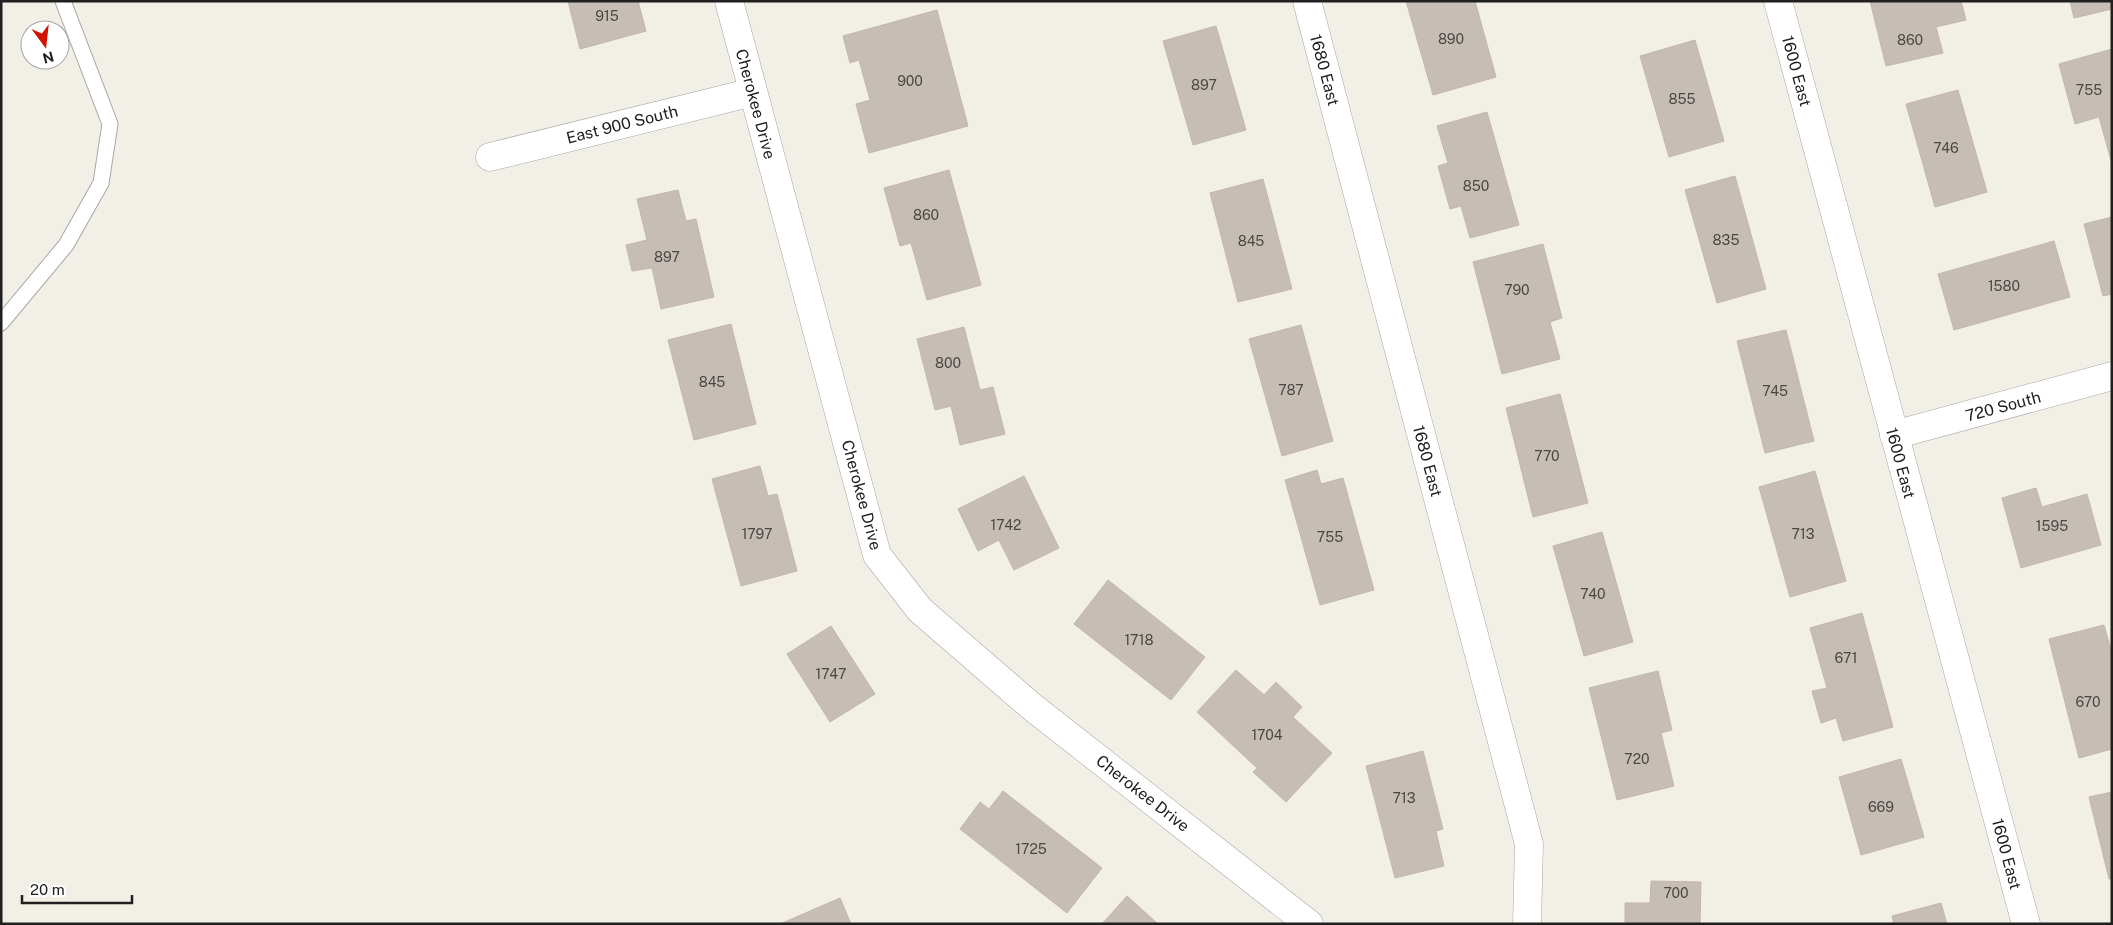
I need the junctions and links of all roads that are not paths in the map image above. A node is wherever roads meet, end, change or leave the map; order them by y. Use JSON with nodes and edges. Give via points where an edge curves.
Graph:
{"nodes":[{"id":1,"x":63,"y":1,"type":"edge"},
{"id":2,"x":730,"y":1,"type":"edge"},
{"id":3,"x":1306,"y":1,"type":"edge"},
{"id":4,"x":1778,"y":1,"type":"edge"},
{"id":5,"x":753,"y":92,"type":"junction"},
{"id":6,"x":490,"y":157,"type":"dead end"},
{"id":7,"x":1,"y":324,"type":"edge"},
{"id":8,"x":2112,"y":376,"type":"edge"},
{"id":9,"x":1894,"y":435,"type":"junction"},
{"id":10,"x":1309,"y":924,"type":"edge"},
{"id":11,"x":1527,"y":924,"type":"edge"},
{"id":12,"x":2026,"y":924,"type":"edge"}],
"edges":[{"from":1,"to":7,"type":"lane","via":[[110,124],[101,183],[66,245]]},
{"from":2,"to":5,"type":"street","name":"Cherokee Drive"},
{"from":3,"to":11,"type":"street","name":"1680 East","via":[[1528,844]]},
{"from":4,"to":9,"type":"street","name":"1600 East"},
{"from":5,"to":6,"type":"street","name":"East 900 South"},
{"from":5,"to":10,"type":"street","name":"Cherokee Drive","via":[[877,555],[920,610],[1024,699]]},
{"from":8,"to":9,"type":"street","name":"720 South"},
{"from":9,"to":12,"type":"street","name":"1600 East"}]}
